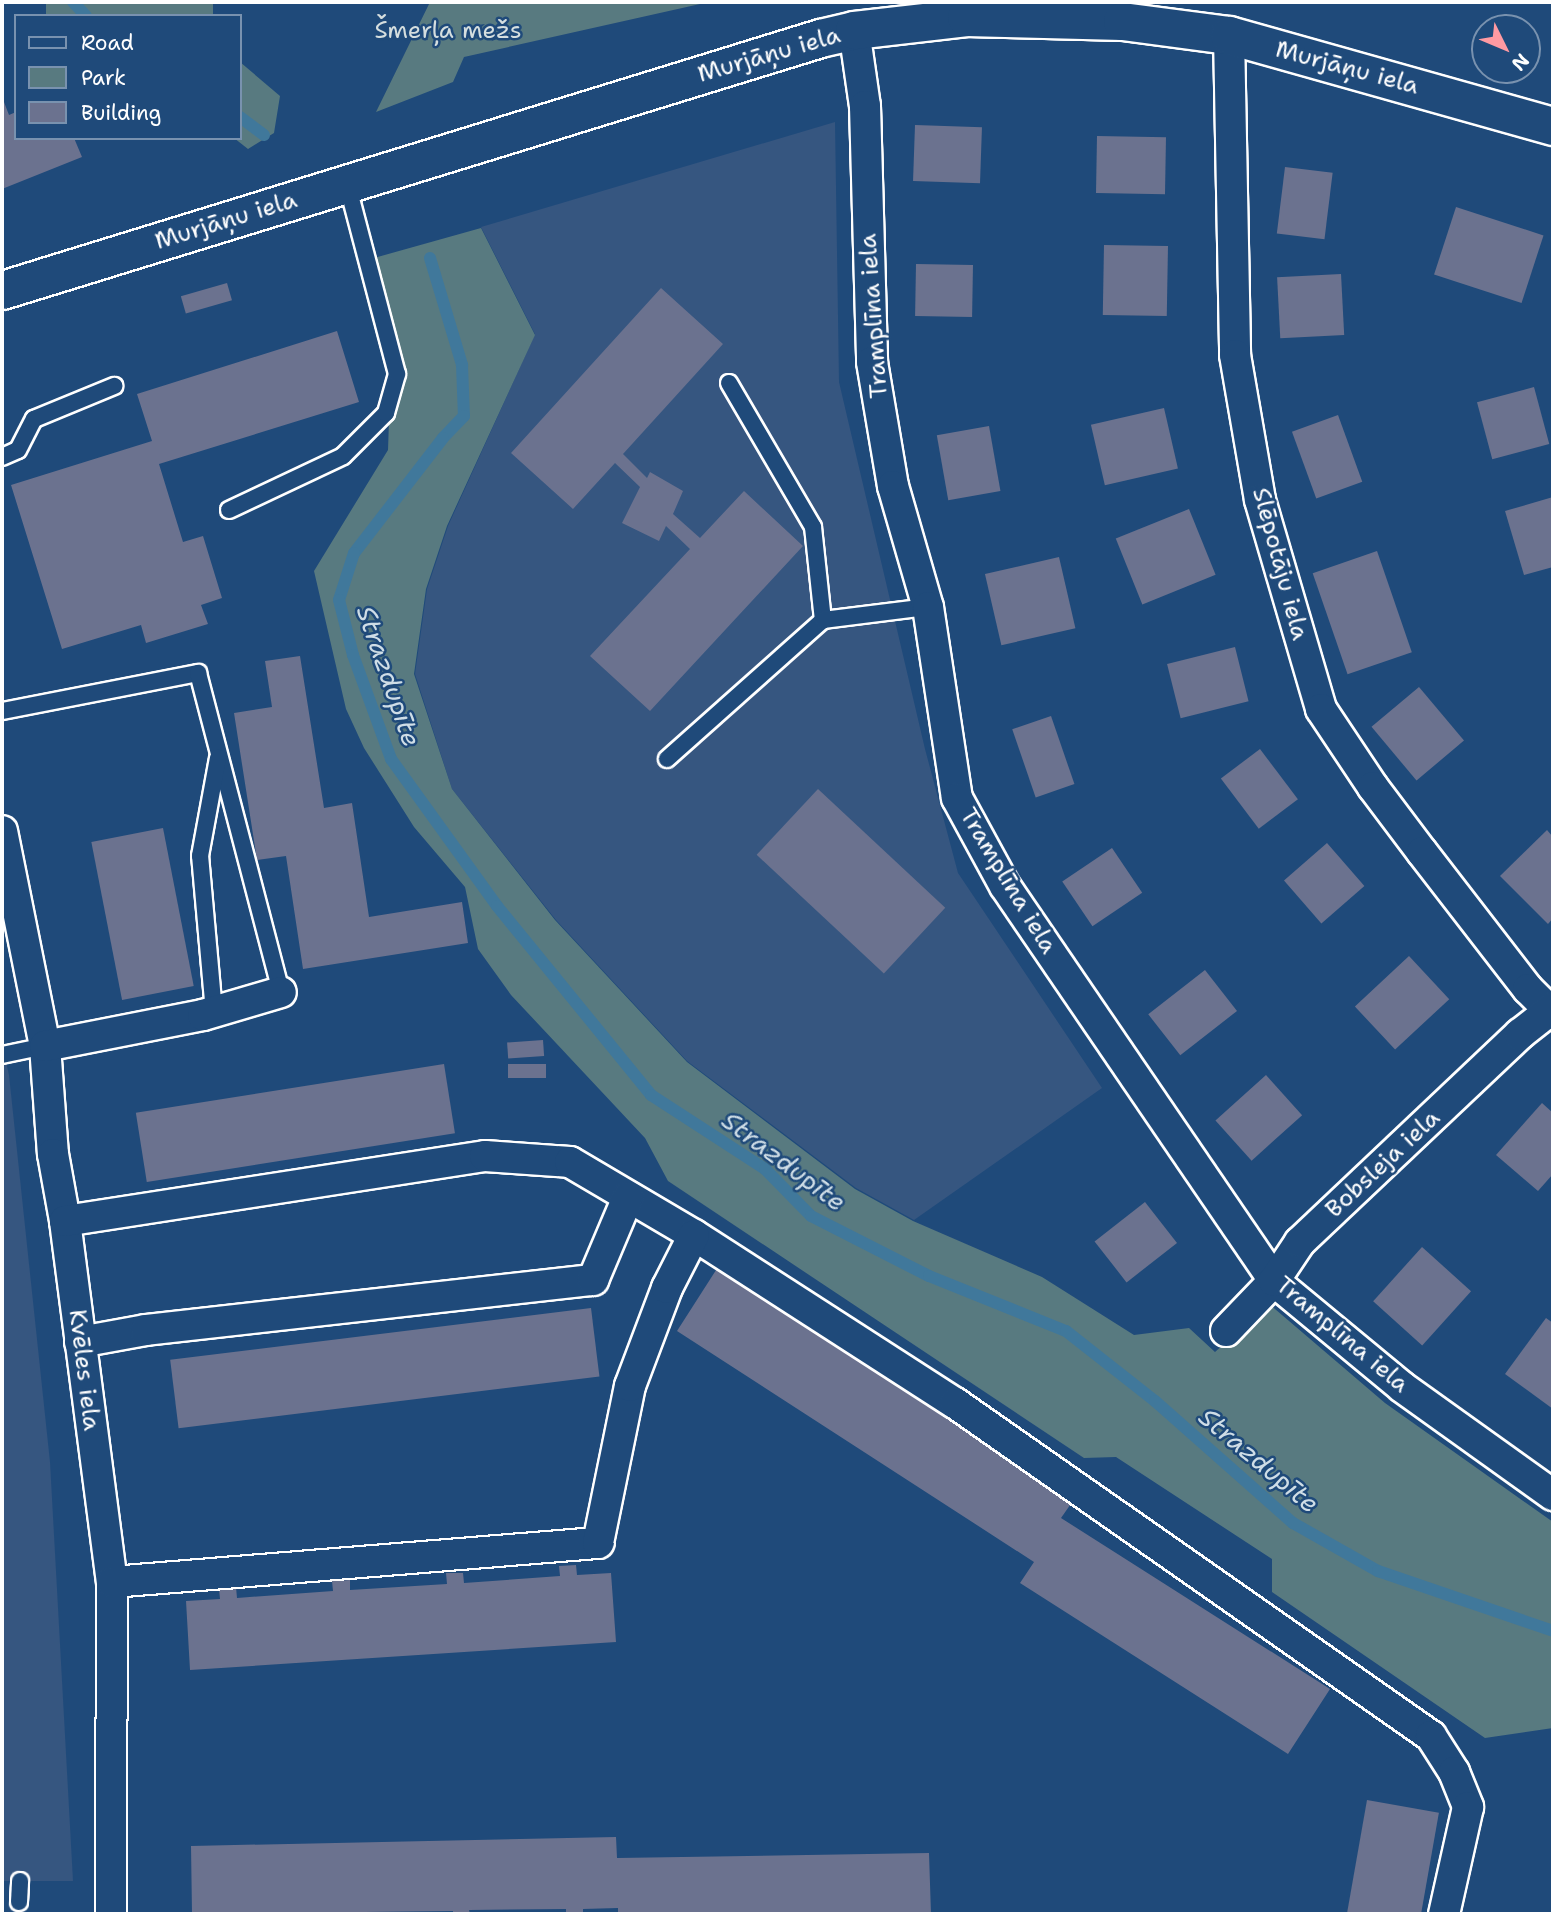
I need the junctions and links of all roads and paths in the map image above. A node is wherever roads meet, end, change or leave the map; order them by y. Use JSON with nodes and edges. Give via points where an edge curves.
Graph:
{"nodes":[{"id":1,"x":854,"y":30,"type":"junction"},
{"id":2,"x":1228,"y":35,"type":"junction"},
{"id":3,"x":1553,"y":126,"type":"edge"},
{"id":4,"x":346,"y":184,"type":"junction"},
{"id":5,"x":2,"y":290,"type":"edge"},
{"id":6,"x":729,"y":383,"type":"dead end"},
{"id":7,"x":114,"y":386,"type":"dead end"},
{"id":8,"x":2,"y":457,"type":"edge"},
{"id":9,"x":229,"y":510,"type":"dead end"},
{"id":10,"x":928,"y":607,"type":"junction"},
{"id":11,"x":823,"y":620,"type":"junction"},
{"id":12,"x":2,"y":711,"type":"edge"},
{"id":13,"x":219,"y":752,"type":"junction"},
{"id":14,"x":667,"y":759,"type":"dead end"},
{"id":15,"x":2,"y":831,"type":"edge"},
{"id":16,"x":281,"y":992,"type":"joint"},
{"id":17,"x":1552,"y":1011,"type":"edge"},
{"id":18,"x":214,"y":1012,"type":"junction"},
{"id":19,"x":45,"y":1046,"type":"junction"},
{"id":20,"x":2,"y":1055,"type":"edge"},
{"id":21,"x":628,"y":1197,"type":"junction"},
{"id":22,"x":65,"y":1222,"type":"junction"},
{"id":23,"x":694,"y":1235,"type":"junction"},
{"id":24,"x":1274,"y":1281,"type":"junction"},
{"id":25,"x":1226,"y":1331,"type":"dead end"},
{"id":26,"x":80,"y":1342,"type":"junction"},
{"id":27,"x":1553,"y":1495,"type":"edge"},
{"id":28,"x":112,"y":1582,"type":"junction"},
{"id":29,"x":20,"y":1881,"type":"dead end"},
{"id":30,"x":19,"y":1902,"type":"dead end"},
{"id":31,"x":111,"y":1914,"type":"edge"},
{"id":32,"x":1444,"y":1914,"type":"edge"}],
"edges":[{"from":1,"to":2,"type":"street","name":"Murjāņu iela","via":[[967,17],[1122,21]]},
{"from":1,"to":4,"type":"street","name":"Murjāņu iela"},
{"from":1,"to":10,"type":"street","name":"Tramplīna iela","via":[[865,106],[872,362],[893,486]]},
{"from":2,"to":3,"type":"street","name":"Murjāņu iela"},
{"from":2,"to":17,"type":"street","name":"Slēpotāju iela","via":[[1235,355],[1260,500],[1321,709],[1422,852],[1528,989]]},
{"from":4,"to":5,"type":"street","name":"Murjāņu iela"},
{"from":4,"to":9,"type":"lane","via":[[397,374],[386,413],[343,456]]},
{"from":6,"to":11,"type":"lane","via":[[813,527]]},
{"from":7,"to":8,"type":"lane","via":[[34,419],[18,450]]},
{"from":10,"to":11,"type":"lane"},
{"from":10,"to":24,"type":"street","name":"Tramplīna iela","via":[[957,798],[1005,887]]},
{"from":11,"to":14,"type":"lane"},
{"from":12,"to":13,"type":"lane","via":[[198,673]]},
{"from":13,"to":16,"type":"lane"},
{"from":13,"to":18,"type":"lane","via":[[200,856]]},
{"from":15,"to":19,"type":"street","name":"Kvēles iela"},
{"from":16,"to":18,"type":"street"},
{"from":17,"to":24,"type":"street","name":"Bobsleja iela","via":[[1520,1034],[1300,1242]]},
{"from":18,"to":19,"type":"street"},
{"from":19,"to":20,"type":"lane"},
{"from":19,"to":22,"type":"street","name":"Kvēles iela","via":[[53,1154]]},
{"from":21,"to":22,"type":"street","via":[[570,1162],[485,1156]]},
{"from":21,"to":23,"type":"street"},
{"from":21,"to":26,"type":"street","via":[[593,1279],[138,1331]]},
{"from":22,"to":26,"type":"street","name":"Kvēles iela"},
{"from":23,"to":28,"type":"street","via":[[667,1288],[630,1386],[598,1543]]},
{"from":23,"to":32,"type":"street","via":[[955,1403],[1431,1736],[1454,1772],[1468,1807]]},
{"from":24,"to":25,"type":"street","name":"Bobsleja iela"},
{"from":24,"to":27,"type":"street","name":"Tramplīna iela","via":[[1402,1387]]},
{"from":26,"to":28,"type":"street","name":"Kvēles iela"},
{"from":28,"to":31,"type":"street","name":"Kvēles iela"},
{"from":29,"to":30,"type":"lane"}]}
